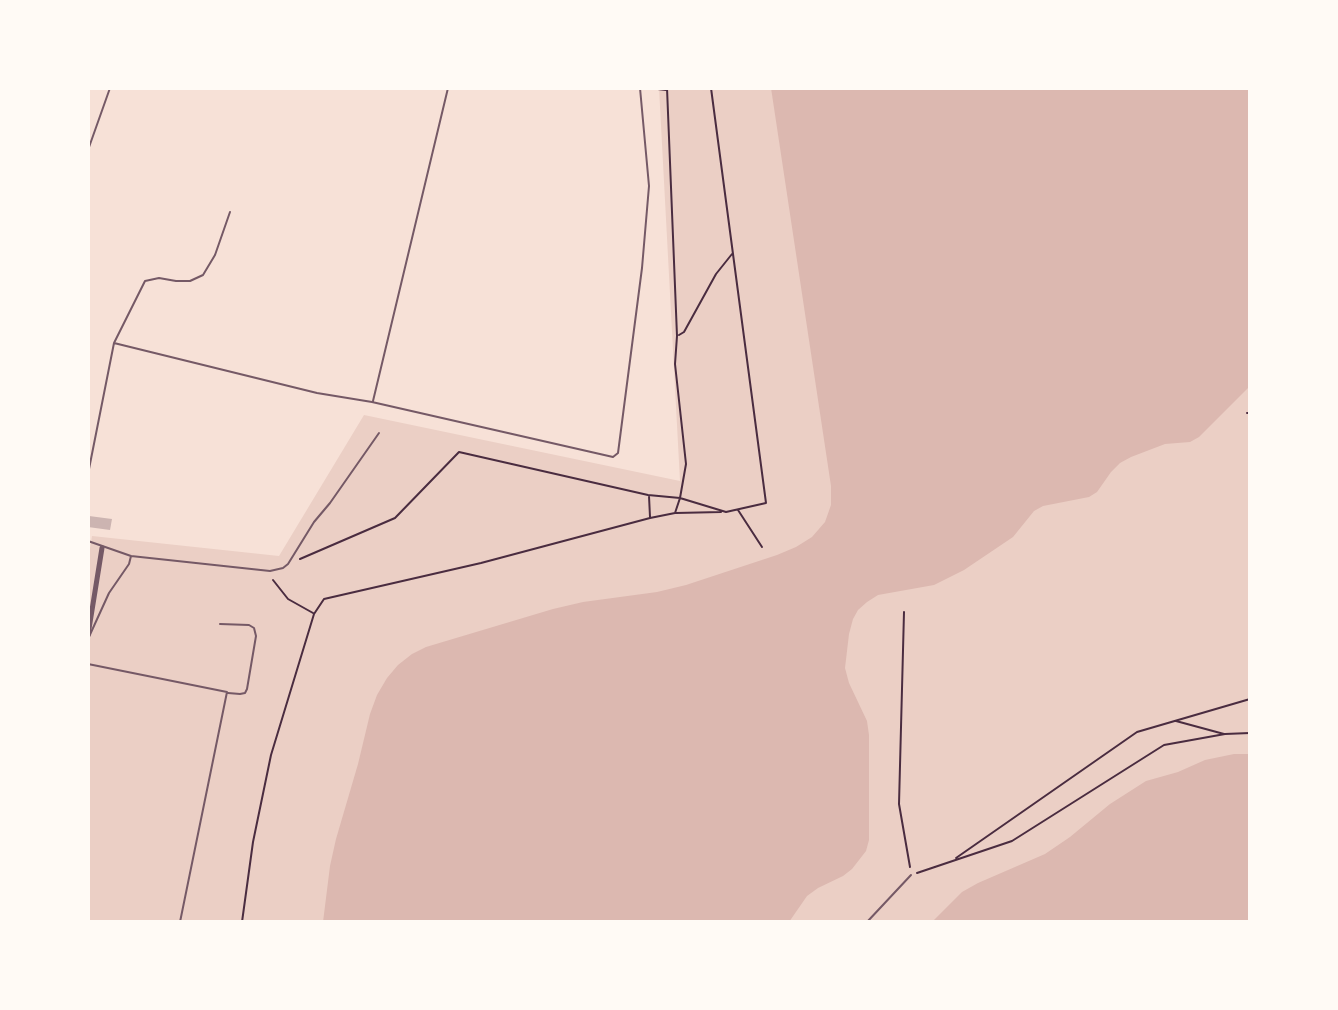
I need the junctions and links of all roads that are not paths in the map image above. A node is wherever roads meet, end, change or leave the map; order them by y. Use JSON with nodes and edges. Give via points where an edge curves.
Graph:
{"nodes":[{"id":1,"x":110,"y":88,"type":"edge"},
{"id":2,"x":448,"y":88,"type":"edge"},
{"id":3,"x":642,"y":88,"type":"edge"},
{"id":4,"x":88,"y":150,"type":"edge"},
{"id":5,"x":230,"y":212,"type":"dead end"},
{"id":6,"x":114,"y":343,"type":"junction"},
{"id":7,"x":372,"y":402,"type":"junction"},
{"id":8,"x":379,"y":433,"type":"dead end"},
{"id":9,"x":88,"y":474,"type":"edge"},
{"id":10,"x":88,"y":541,"type":"edge"},
{"id":11,"x":102,"y":548,"type":"junction"},
{"id":12,"x":131,"y":556,"type":"junction"},
{"id":13,"x":220,"y":624,"type":"dead end"},
{"id":14,"x":88,"y":637,"type":"edge"},
{"id":15,"x":88,"y":664,"type":"edge"},
{"id":16,"x":227,"y":692,"type":"junction"},
{"id":17,"x":911,"y":875,"type":"road end"},
{"id":18,"x":180,"y":922,"type":"edge"},
{"id":19,"x":867,"y":922,"type":"edge"}],
"edges":[{"from":1,"to":4,"type":"lane"},
{"from":2,"to":7,"type":"lane"},
{"from":3,"to":7,"type":"lane","via":[[649,186],[618,453],[613,457]]},
{"from":5,"to":6,"type":"lane","via":[[203,275],[190,281],[145,281]]},
{"from":6,"to":7,"type":"lane"},
{"from":6,"to":9,"type":"lane"},
{"from":8,"to":12,"type":"lane","via":[[283,568],[270,571]]},
{"from":10,"to":11,"type":"lane"},
{"from":11,"to":12,"type":"lane"},
{"from":11,"to":14,"type":"street"},
{"from":12,"to":14,"type":"lane"},
{"from":13,"to":16,"type":"lane","via":[[249,625],[256,636],[245,693]]},
{"from":15,"to":16,"type":"lane"},
{"from":16,"to":18,"type":"lane"},
{"from":17,"to":19,"type":"lane"}]}
